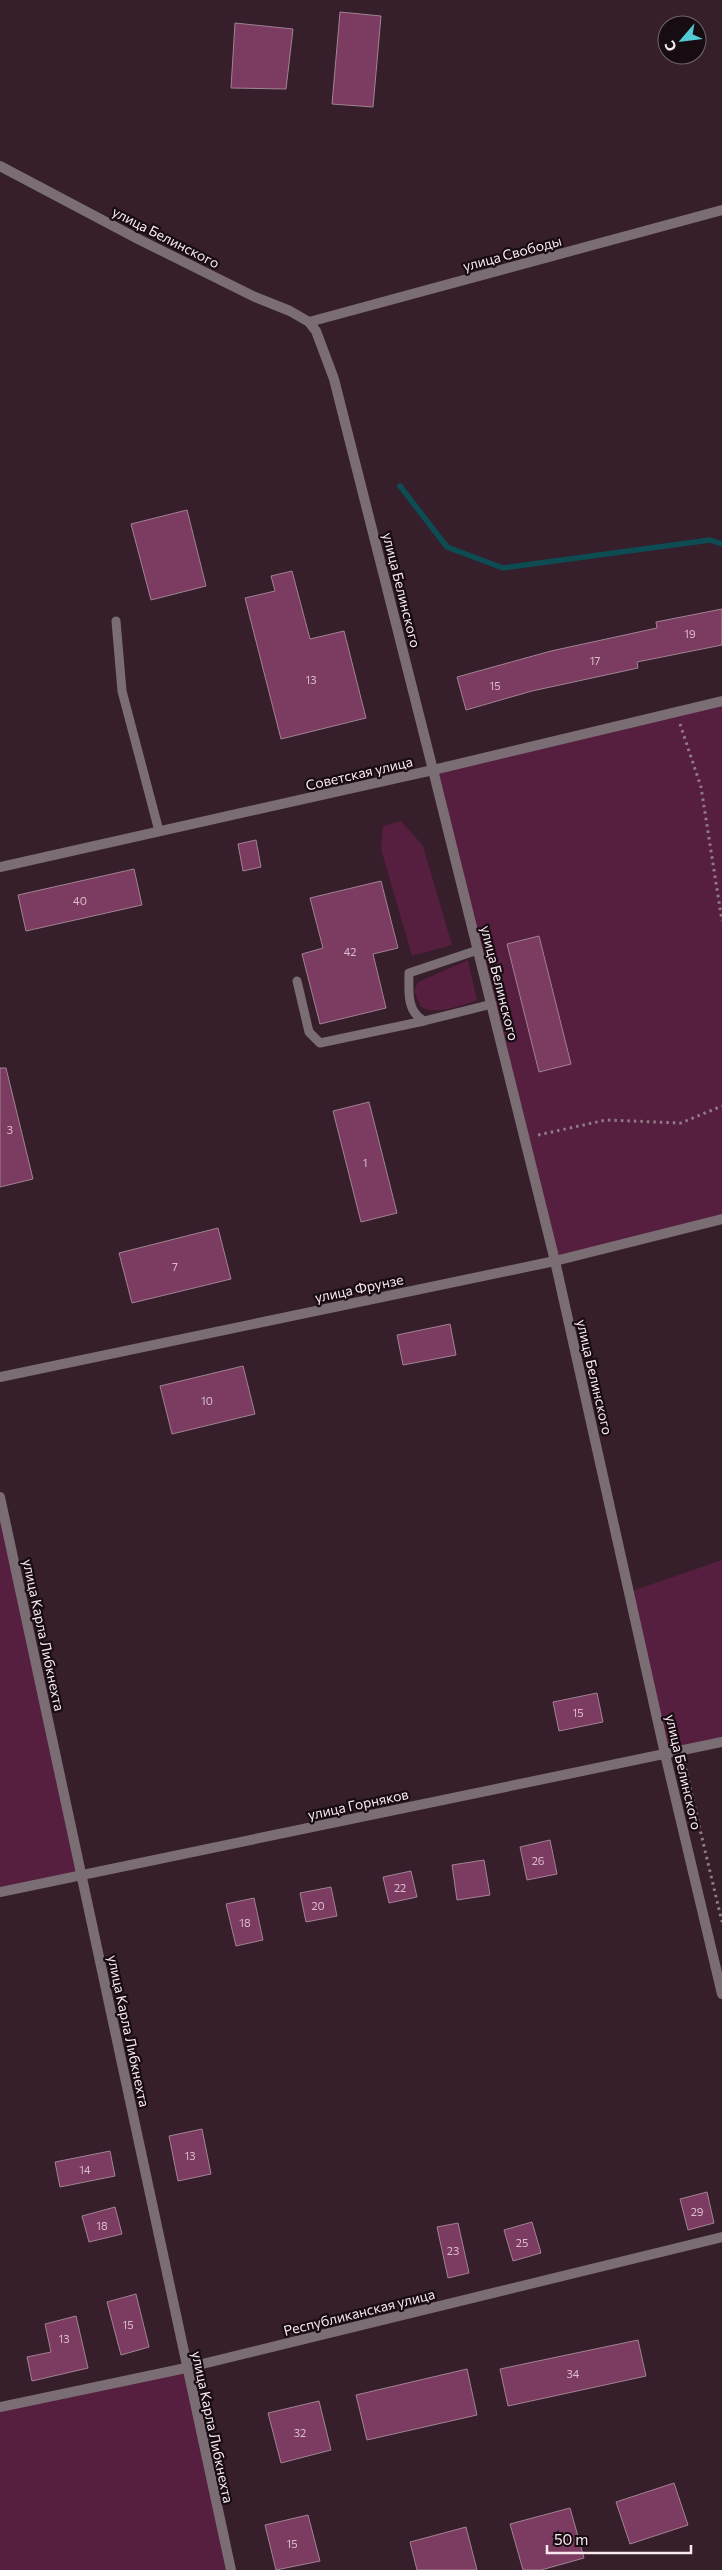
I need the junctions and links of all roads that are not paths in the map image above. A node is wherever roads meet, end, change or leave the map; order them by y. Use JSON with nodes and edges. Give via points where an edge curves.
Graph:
{"nodes":[{"id":1,"x":0,"y":166,"type":"edge"},
{"id":2,"x":722,"y":210,"type":"edge"},
{"id":3,"x":309,"y":322,"type":"junction"},
{"id":4,"x":116,"y":621,"type":"dead end"},
{"id":5,"x":722,"y":701,"type":"edge"},
{"id":6,"x":433,"y":770,"type":"junction"},
{"id":7,"x":159,"y":831,"type":"junction"},
{"id":8,"x":0,"y":867,"type":"edge"},
{"id":9,"x":478,"y":950,"type":"junction"},
{"id":10,"x":297,"y":981,"type":"dead end"},
{"id":11,"x":492,"y":1004,"type":"junction"},
{"id":12,"x":424,"y":1021,"type":"junction"},
{"id":13,"x":722,"y":1219,"type":"edge"},
{"id":14,"x":555,"y":1260,"type":"junction"},
{"id":15,"x":0,"y":1377,"type":"edge"},
{"id":16,"x":0,"y":1497,"type":"edge"},
{"id":17,"x":722,"y":1742,"type":"edge"},
{"id":18,"x":665,"y":1754,"type":"junction"},
{"id":19,"x":82,"y":1876,"type":"junction"},
{"id":20,"x":0,"y":1892,"type":"edge"},
{"id":21,"x":722,"y":1994,"type":"edge"},
{"id":22,"x":722,"y":2237,"type":"edge"},
{"id":23,"x":186,"y":2368,"type":"junction"},
{"id":24,"x":0,"y":2407,"type":"edge"},
{"id":25,"x":230,"y":2570,"type":"edge"}],
"edges":[{"from":1,"to":3,"type":"street","name":"улица Белинского","via":[[140,240]]},
{"from":2,"to":3,"type":"street","name":"улица Свободы"},
{"from":3,"to":6,"type":"street","name":"улица Белинского","via":[[316,331],[334,379]]},
{"from":4,"to":7,"type":"lane","via":[[122,692]]},
{"from":5,"to":6,"type":"street","name":"Советская улица"},
{"from":6,"to":7,"type":"street","name":"Советская улица"},
{"from":6,"to":9,"type":"street","name":"улица Белинского"},
{"from":7,"to":8,"type":"street","name":"Советская улица"},
{"from":9,"to":11,"type":"street","name":"улица Белинского"},
{"from":9,"to":12,"type":"lane","via":[[408,973],[409,1001],[415,1016]]},
{"from":10,"to":12,"type":"lane","via":[[309,1032],[320,1043]]},
{"from":11,"to":12,"type":"lane"},
{"from":11,"to":14,"type":"street","name":"улица Белинского"},
{"from":13,"to":14,"type":"street","name":"улица Фрунзе"},
{"from":14,"to":15,"type":"street","name":"улица Фрунзе"},
{"from":14,"to":18,"type":"street","name":"улица Белинского"},
{"from":16,"to":19,"type":"street","name":"улица Карла Либкнехта"},
{"from":17,"to":18,"type":"street","name":"улица Горняков"},
{"from":18,"to":19,"type":"street","name":"улица Горняков"},
{"from":18,"to":21,"type":"street","name":"улица Белинского"},
{"from":19,"to":20,"type":"street","name":"улица Горняков"},
{"from":19,"to":23,"type":"street","name":"улица Карла Либкнехта"},
{"from":22,"to":23,"type":"street","name":"Республиканская улица"},
{"from":23,"to":24,"type":"street","name":"Республиканская улица"},
{"from":23,"to":25,"type":"street","name":"улица Карла Либкнехта"}]}
